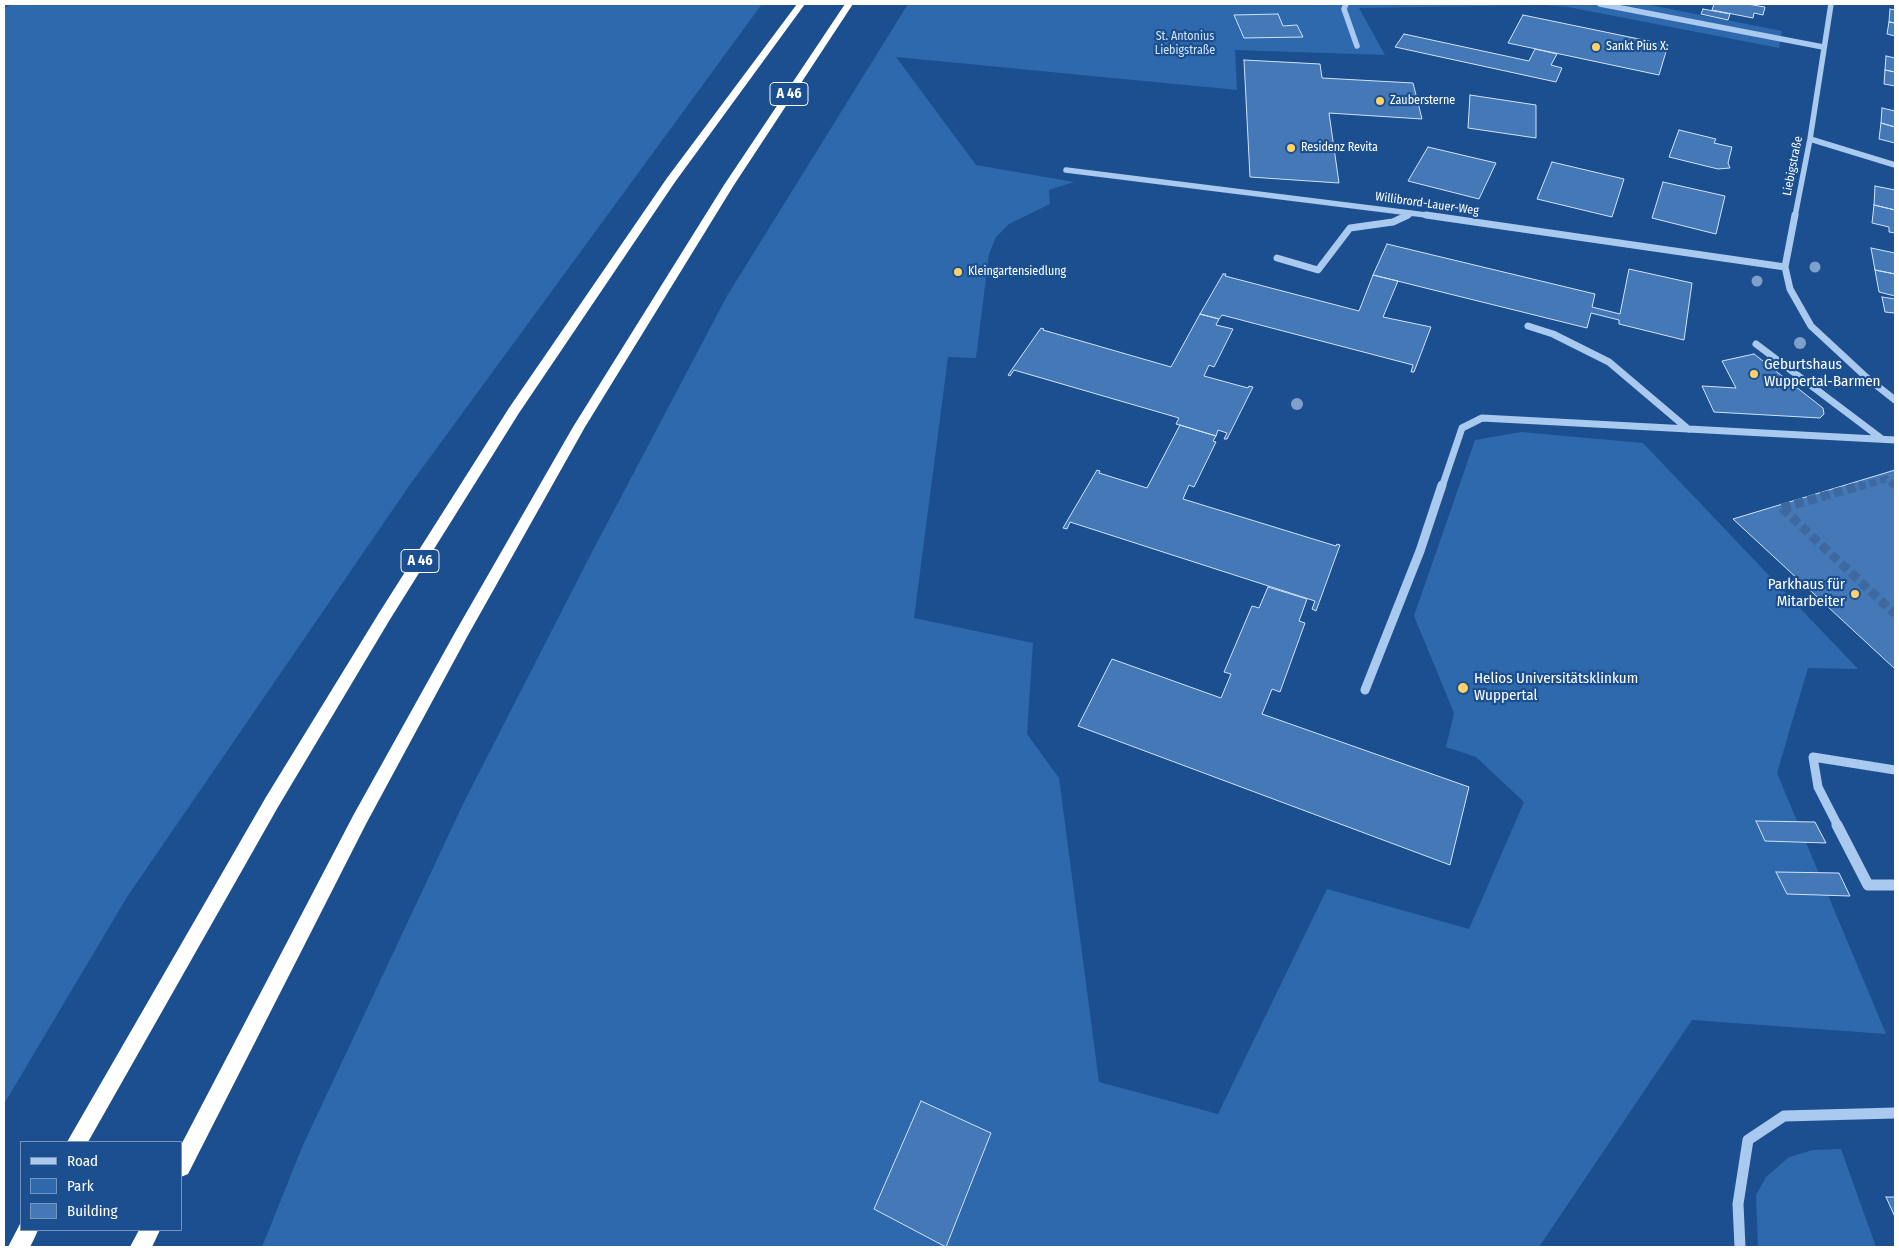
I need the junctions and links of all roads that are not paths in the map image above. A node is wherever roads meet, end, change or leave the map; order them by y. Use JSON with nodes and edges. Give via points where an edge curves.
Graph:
{"nodes":[{"id":1,"x":800,"y":4,"type":"edge"},
{"id":2,"x":850,"y":4,"type":"edge"},
{"id":3,"x":1346,"y":4,"type":"edge"},
{"id":4,"x":1600,"y":4,"type":"edge"},
{"id":5,"x":1831,"y":4,"type":"edge"},
{"id":6,"x":1357,"y":46,"type":"dead end"},
{"id":7,"x":1823,"y":46,"type":"junction"},
{"id":8,"x":1810,"y":139,"type":"junction"},
{"id":9,"x":1895,"y":165,"type":"edge"},
{"id":10,"x":1066,"y":170,"type":"dead end"},
{"id":11,"x":1412,"y":213,"type":"junction"},
{"id":12,"x":1278,"y":258,"type":"dead end"},
{"id":13,"x":1785,"y":267,"type":"junction"},
{"id":14,"x":1528,"y":326,"type":"dead end"},
{"id":15,"x":1756,"y":344,"type":"dead end"},
{"id":16,"x":1895,"y":400,"type":"edge"},
{"id":17,"x":1688,"y":429,"type":"junction"},
{"id":18,"x":1882,"y":439,"type":"junction"},
{"id":19,"x":1895,"y":440,"type":"edge"},
{"id":20,"x":1365,"y":690,"type":"dead end"},
{"id":21,"x":1895,"y":770,"type":"edge"},
{"id":22,"x":1895,"y":884,"type":"edge"},
{"id":23,"x":1895,"y":1113,"type":"edge"},
{"id":24,"x":78,"y":1141,"type":"edge"},
{"id":25,"x":182,"y":1165,"type":"edge"},
{"id":26,"x":27,"y":1231,"type":"edge"},
{"id":27,"x":149,"y":1231,"type":"edge"},
{"id":28,"x":19,"y":1247,"type":"edge"},
{"id":29,"x":141,"y":1247,"type":"edge"},
{"id":30,"x":1740,"y":1247,"type":"edge"}],
"edges":[{"from":1,"to":24,"type":"highway","number":"A 46","via":[[671,180],[514,411],[277,794]]},
{"from":2,"to":25,"type":"highway","number":"A 46","via":[[729,185],[579,427],[360,819]]},
{"from":3,"to":6,"type":"street","via":[[1344,9]]},
{"from":4,"to":7,"type":"street"},
{"from":5,"to":7,"type":"street","name":"Liebigstraße"},
{"from":7,"to":8,"type":"street","name":"Liebigstraße"},
{"from":8,"to":9,"type":"street"},
{"from":8,"to":13,"type":"street","name":"Liebigstraße"},
{"from":10,"to":11,"type":"street","name":"Willibrord-Lauer-Weg"},
{"from":11,"to":12,"type":"street","via":[[1393,222],[1350,228],[1318,270]]},
{"from":11,"to":13,"type":"street","name":"Willibrord-Lauer-Weg"},
{"from":13,"to":16,"type":"street","name":"Liebigstraße","via":[[1790,289],[1811,326]]},
{"from":14,"to":17,"type":"street","via":[[1553,334],[1608,362]]},
{"from":15,"to":18,"type":"street"},
{"from":17,"to":18,"type":"street"},
{"from":17,"to":20,"type":"street","via":[[1482,418],[1462,428],[1420,551]]},
{"from":18,"to":19,"type":"street"},
{"from":21,"to":22,"type":"street","via":[[1814,757],[1818,786],[1868,885]]},
{"from":23,"to":30,"type":"street","via":[[1784,1116],[1748,1140],[1738,1204]]},
{"from":26,"to":28,"type":"highway"},
{"from":27,"to":29,"type":"highway"}]}
